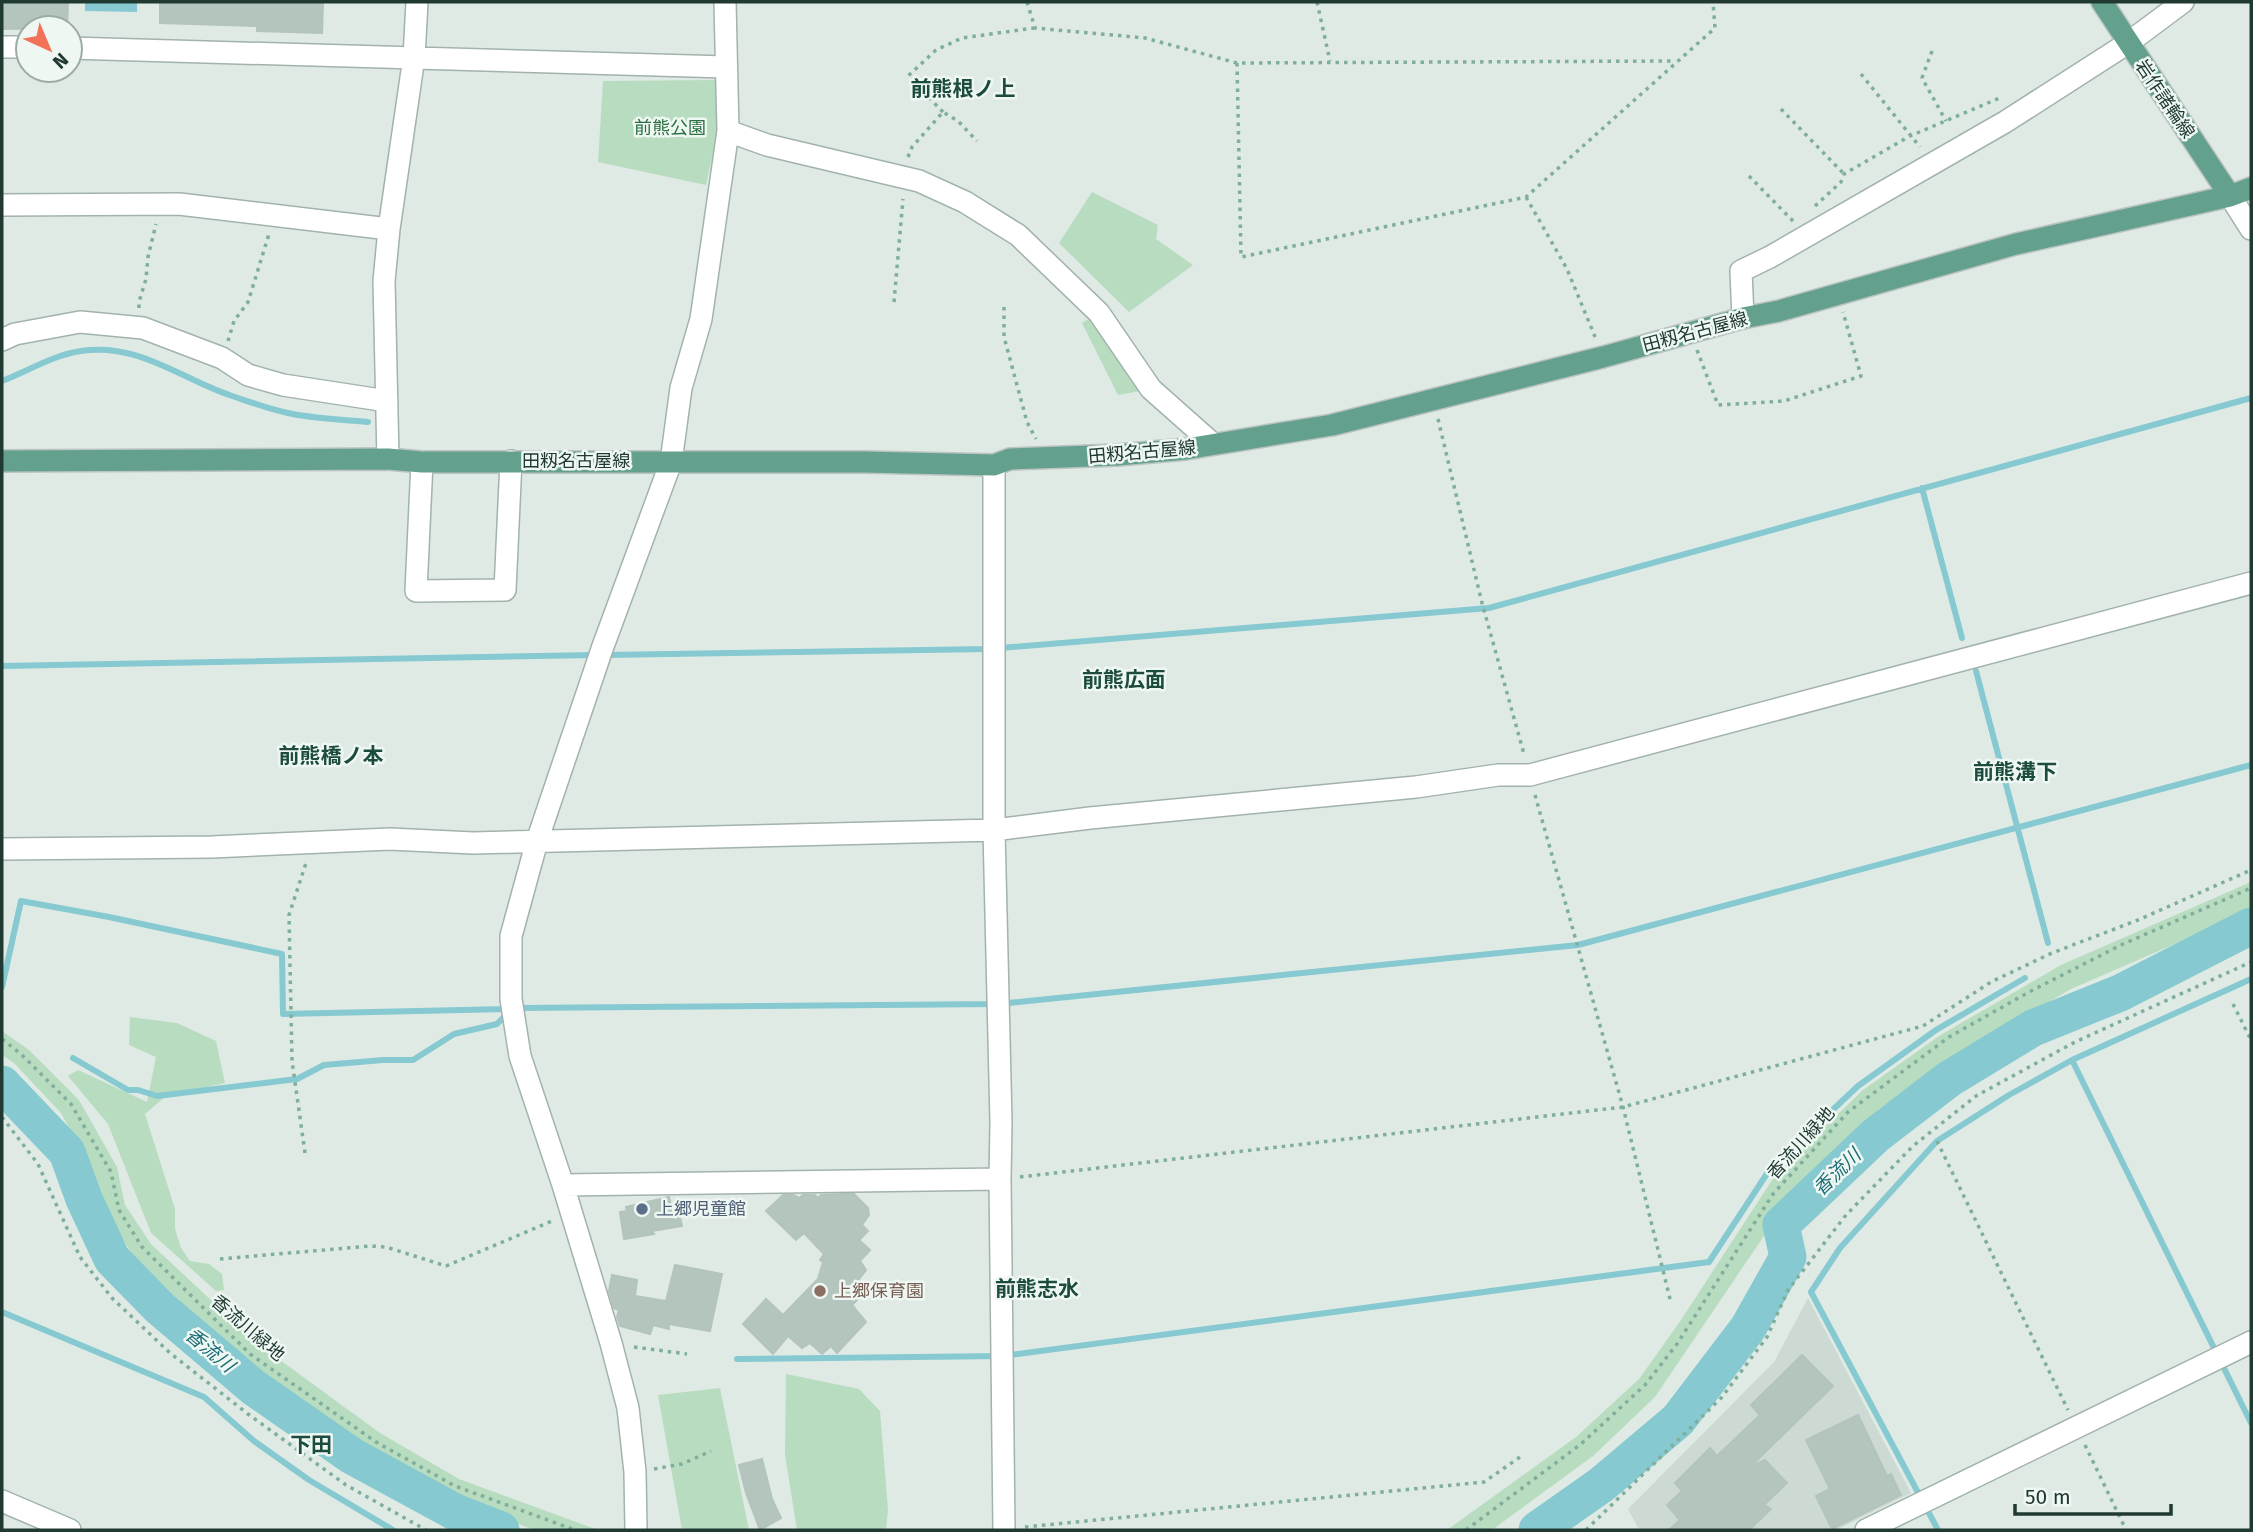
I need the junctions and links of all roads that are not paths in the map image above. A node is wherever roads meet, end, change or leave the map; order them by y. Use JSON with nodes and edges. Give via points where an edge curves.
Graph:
{"nodes":[{"id":1,"x":417,"y":2,"type":"edge"},
{"id":2,"x":725,"y":2,"type":"edge"},
{"id":3,"x":2102,"y":2,"type":"edge"},
{"id":4,"x":2183,"y":2,"type":"edge"},
{"id":5,"x":2128,"y":43,"type":"junction"},
{"id":6,"x":84,"y":48,"type":"edge"},
{"id":7,"x":414,"y":57,"type":"junction"},
{"id":8,"x":726,"y":67,"type":"junction"},
{"id":9,"x":728,"y":131,"type":"junction"},
{"id":10,"x":2251,"y":188,"type":"edge"},
{"id":11,"x":2230,"y":196,"type":"junction"},
{"id":12,"x":2,"y":205,"type":"edge"},
{"id":13,"x":389,"y":229,"type":"junction"},
{"id":14,"x":2251,"y":229,"type":"edge"},
{"id":15,"x":1743,"y":318,"type":"junction"},
{"id":16,"x":2,"y":340,"type":"edge"},
{"id":17,"x":387,"y":401,"type":"junction"},
{"id":18,"x":1213,"y":444,"type":"junction"},
{"id":19,"x":388,"y":459,"type":"junction"},
{"id":20,"x":2,"y":461,"type":"edge"},
{"id":21,"x":511,"y":461,"type":"junction"},
{"id":22,"x":422,"y":462,"type":"junction"},
{"id":23,"x":671,"y":462,"type":"junction"},
{"id":24,"x":994,"y":465,"type":"junction"},
{"id":25,"x":2251,"y":583,"type":"edge"},
{"id":26,"x":994,"y":830,"type":"junction"},
{"id":27,"x":537,"y":841,"type":"junction"},
{"id":28,"x":2,"y":849,"type":"edge"},
{"id":29,"x":1000,"y":1179,"type":"junction"},
{"id":30,"x":563,"y":1185,"type":"junction"},
{"id":31,"x":2251,"y":1342,"type":"edge"},
{"id":32,"x":2,"y":1501,"type":"edge"},
{"id":33,"x":70,"y":1530,"type":"edge"},
{"id":34,"x":636,"y":1530,"type":"edge"},
{"id":35,"x":1004,"y":1530,"type":"edge"},
{"id":36,"x":1866,"y":1530,"type":"edge"}],
"edges":[{"from":1,"to":7,"type":"street"},
{"from":2,"to":8,"type":"street"},
{"from":3,"to":5,"type":"main road","name":"岩作諸輪線"},
{"from":4,"to":5,"type":"street"},
{"from":5,"to":11,"type":"main road","name":"岩作諸輪線"},
{"from":5,"to":15,"type":"street","via":[[2030,106],[1741,271]]},
{"from":6,"to":7,"type":"street"},
{"from":7,"to":8,"type":"street"},
{"from":7,"to":13,"type":"street"},
{"from":8,"to":9,"type":"street"},
{"from":9,"to":18,"type":"street","via":[[767,145],[919,181],[965,202],[1018,235],[1099,313],[1152,389]]},
{"from":9,"to":23,"type":"street","via":[[701,319],[681,388]]},
{"from":10,"to":11,"type":"main road","name":"田籾名古屋線"},
{"from":11,"to":14,"type":"street"},
{"from":11,"to":15,"type":"main road","name":"田籾名古屋線","via":[[2017,244]]},
{"from":12,"to":13,"type":"street","via":[[179,204]]},
{"from":13,"to":17,"type":"street","via":[[384,281]]},
{"from":15,"to":18,"type":"main road","name":"田籾名古屋線","via":[[1332,425]]},
{"from":16,"to":17,"type":"street","via":[[80,322],[143,328],[283,385]]},
{"from":17,"to":19,"type":"street"},
{"from":18,"to":24,"type":"main road","name":"田籾名古屋線","via":[[1118,455],[1010,459]]},
{"from":19,"to":20,"type":"main road","name":"田籾名古屋線"},
{"from":19,"to":22,"type":"main road","name":"田籾名古屋線"},
{"from":21,"to":22,"type":"main road","name":"田籾名古屋線"},
{"from":21,"to":22,"type":"street","via":[[505,590],[416,591]]},
{"from":21,"to":23,"type":"main road","name":"田籾名古屋線"},
{"from":23,"to":24,"type":"main road","name":"田籾名古屋線"},
{"from":23,"to":27,"type":"street"},
{"from":24,"to":26,"type":"street"},
{"from":25,"to":26,"type":"street","via":[[1530,775]]},
{"from":26,"to":27,"type":"street"},
{"from":26,"to":29,"type":"street"},
{"from":27,"to":28,"type":"street","via":[[390,839],[313,845]]},
{"from":27,"to":30,"type":"street","via":[[511,936],[511,999],[520,1056]]},
{"from":29,"to":30,"type":"street"},
{"from":29,"to":35,"type":"street"},
{"from":30,"to":34,"type":"street","via":[[628,1408]]},
{"from":31,"to":36,"type":"street"},
{"from":32,"to":33,"type":"street"}]}
